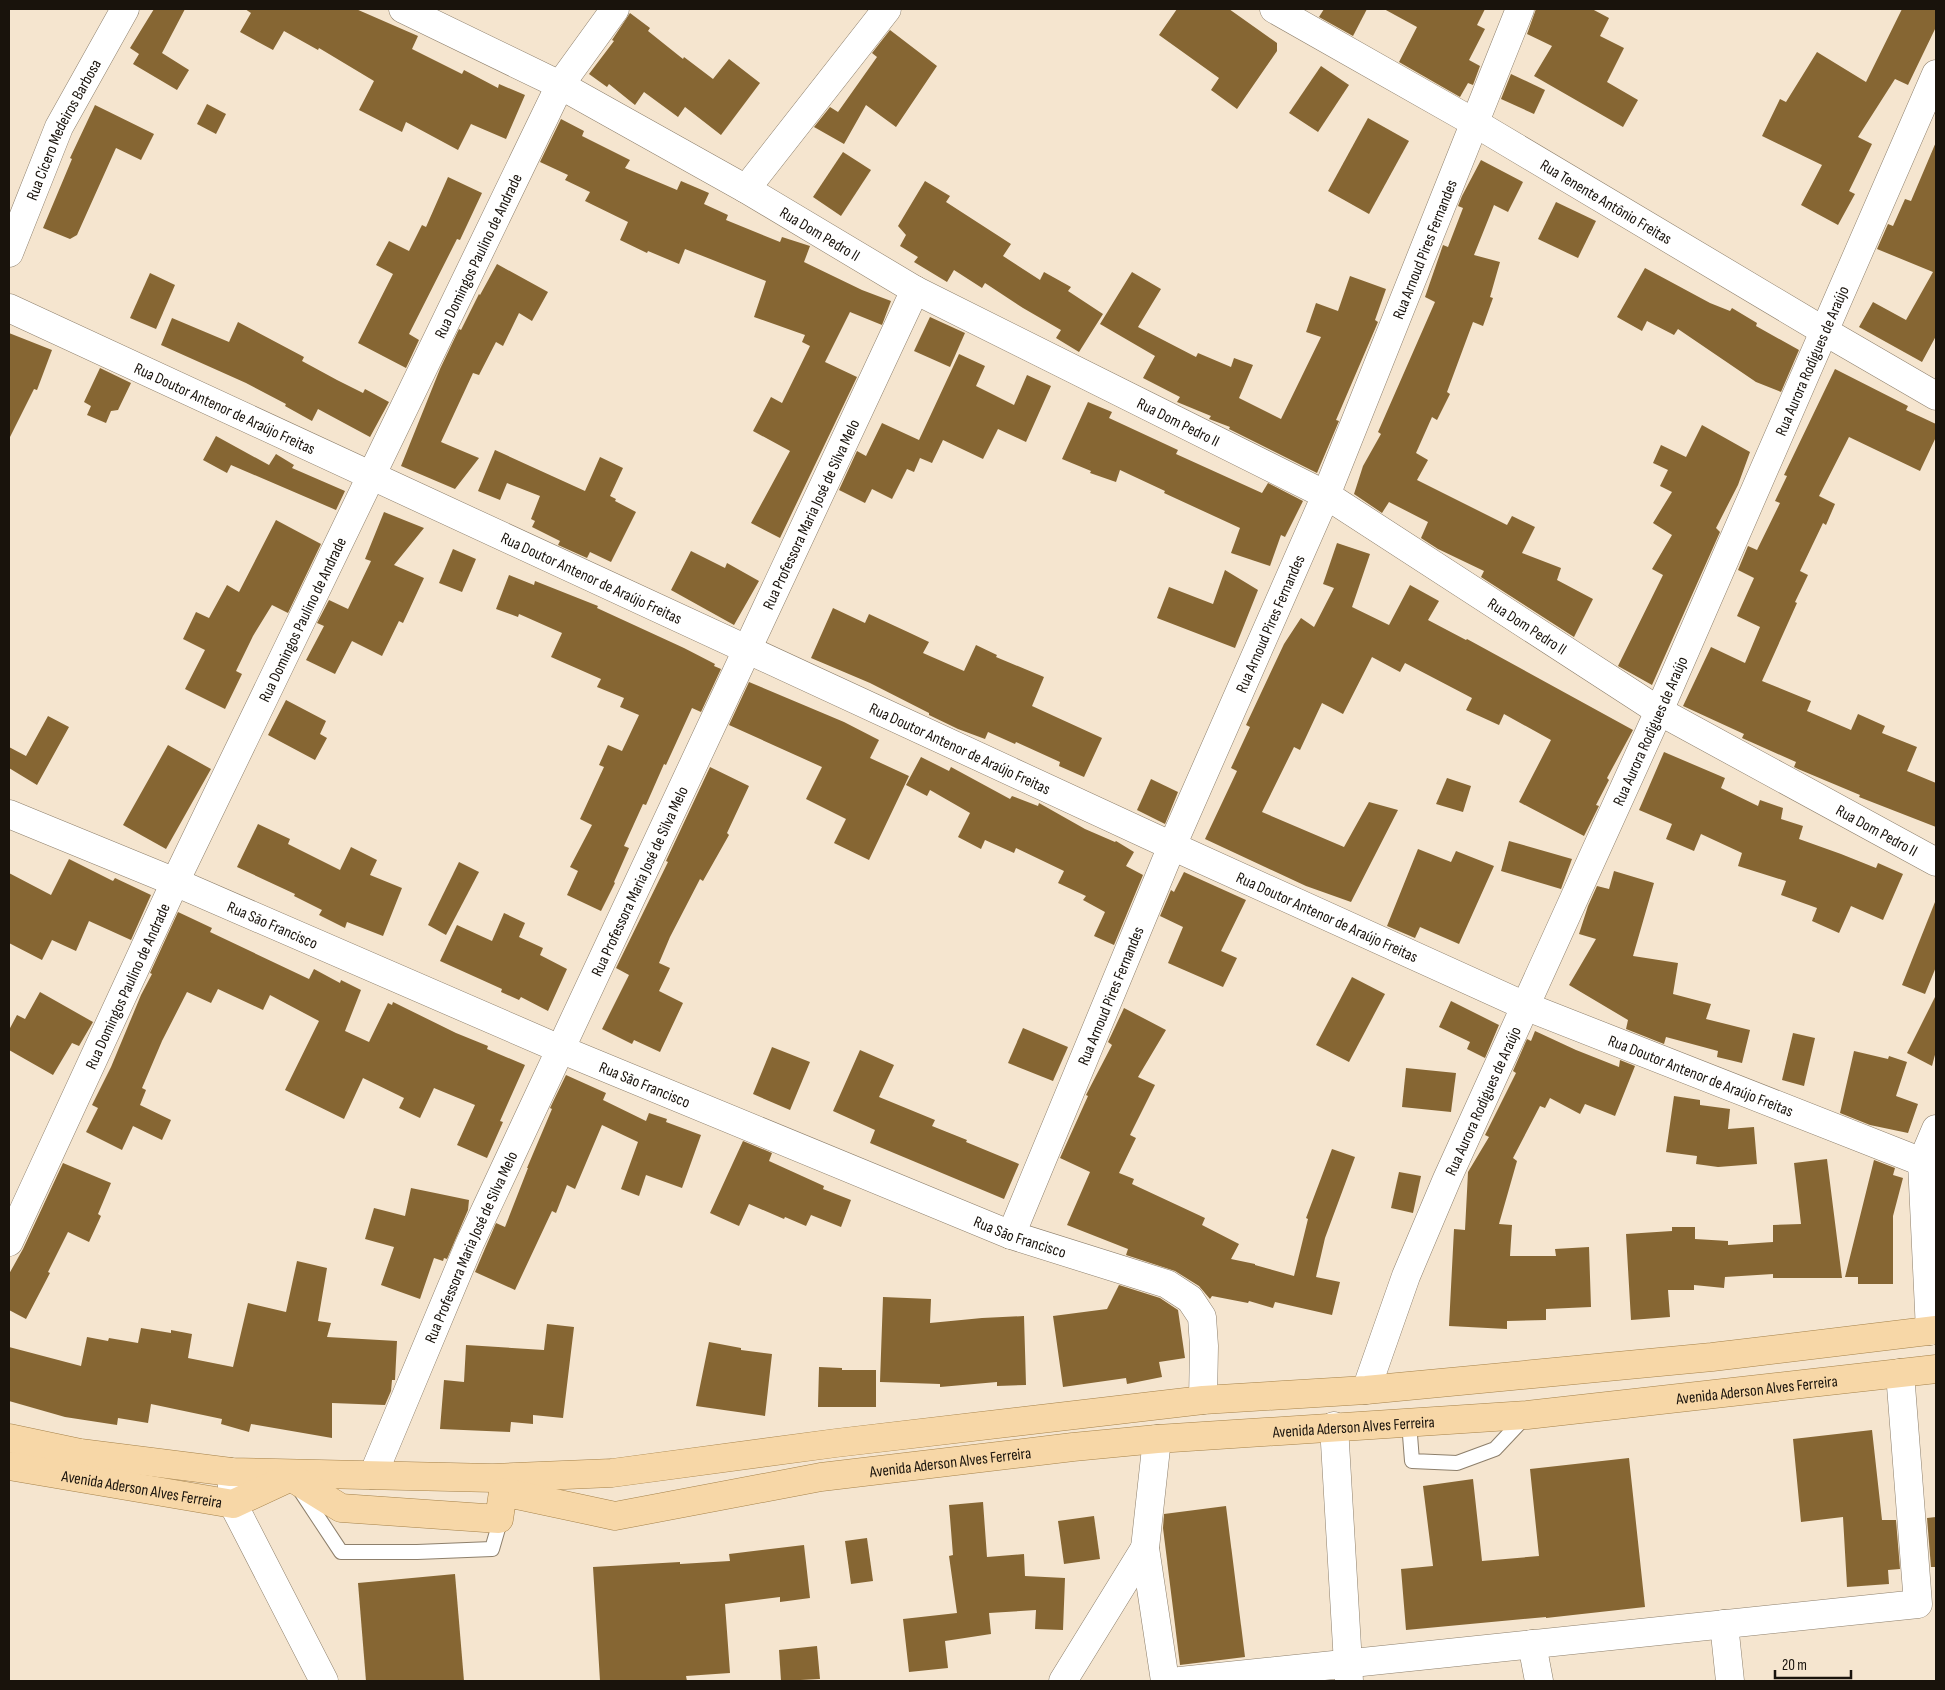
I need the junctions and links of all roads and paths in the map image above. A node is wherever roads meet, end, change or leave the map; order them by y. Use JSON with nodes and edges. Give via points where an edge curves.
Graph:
{"nodes":[{"id":1,"x":125,"y":9,"type":"edge"},
{"id":2,"x":403,"y":9,"type":"edge"},
{"id":3,"x":616,"y":9,"type":"edge"},
{"id":4,"x":886,"y":9,"type":"edge"},
{"id":5,"x":1274,"y":9,"type":"edge"},
{"id":6,"x":1520,"y":9,"type":"edge"},
{"id":7,"x":1936,"y":74,"type":"edge"},
{"id":8,"x":560,"y":85,"type":"junction"},
{"id":9,"x":1475,"y":123,"type":"junction"},
{"id":10,"x":746,"y":189,"type":"junction"},
{"id":11,"x":9,"y":253,"type":"edge"},
{"id":12,"x":915,"y":290,"type":"junction"},
{"id":13,"x":9,"y":308,"type":"edge"},
{"id":14,"x":1824,"y":331,"type":"junction"},
{"id":15,"x":1936,"y":396,"type":"edge"},
{"id":16,"x":371,"y":476,"type":"junction"},
{"id":17,"x":1326,"y":495,"type":"junction"},
{"id":18,"x":747,"y":650,"type":"junction"},
{"id":19,"x":1659,"y":711,"type":"junction"},
{"id":20,"x":9,"y":814,"type":"edge"},
{"id":21,"x":1172,"y":846,"type":"junction"},
{"id":22,"x":1936,"y":862,"type":"edge"},
{"id":23,"x":175,"y":882,"type":"junction"},
{"id":24,"x":1525,"y":1006,"type":"junction"},
{"id":25,"x":560,"y":1049,"type":"junction"},
{"id":26,"x":1936,"y":1129,"type":"edge"},
{"id":27,"x":1922,"y":1162,"type":"junction"},
{"id":28,"x":1011,"y":1235,"type":"junction"},
{"id":29,"x":9,"y":1242,"type":"edge"},
{"id":30,"x":1933,"y":1330,"type":"edge"},
{"id":31,"x":1936,"y":1369,"type":"edge"},
{"id":32,"x":1900,"y":1373,"type":"junction"},
{"id":33,"x":1366,"y":1390,"type":"junction"},
{"id":34,"x":1203,"y":1400,"type":"junction"},
{"id":35,"x":1527,"y":1415,"type":"junction"},
{"id":36,"x":1409,"y":1422,"type":"junction"},
{"id":37,"x":1334,"y":1426,"type":"junction"},
{"id":38,"x":9,"y":1438,"type":"edge"},
{"id":39,"x":1157,"y":1439,"type":"junction"},
{"id":40,"x":817,"y":1446,"type":"junction"},
{"id":41,"x":9,"y":1466,"type":"edge"},
{"id":42,"x":231,"y":1472,"type":"junction"},
{"id":43,"x":373,"y":1475,"type":"junction"},
{"id":44,"x":291,"y":1477,"type":"junction"},
{"id":45,"x":821,"y":1477,"type":"junction"},
{"id":46,"x":503,"y":1492,"type":"junction"},
{"id":47,"x":233,"y":1504,"type":"junction"},
{"id":48,"x":1145,"y":1548,"type":"junction"},
{"id":49,"x":1724,"y":1624,"type":"junction"},
{"id":50,"x":1532,"y":1644,"type":"junction"},
{"id":51,"x":1348,"y":1672,"type":"edge"},
{"id":52,"x":324,"y":1681,"type":"edge"},
{"id":53,"x":1063,"y":1681,"type":"edge"},
{"id":54,"x":1166,"y":1681,"type":"edge"},
{"id":55,"x":1180,"y":1681,"type":"edge"},
{"id":56,"x":1539,"y":1681,"type":"edge"},
{"id":57,"x":1730,"y":1681,"type":"edge"}],
"edges":[{"from":1,"to":11,"type":"street","name":"Rua Cícero Medeiros Barbosa","via":[[59,127]]},
{"from":2,"to":8,"type":"street","name":"Rua Dom Pedro II"},
{"from":3,"to":8,"type":"street","name":"Rua Domingos Paulino de Andrade"},
{"from":4,"to":10,"type":"street"},
{"from":5,"to":9,"type":"street","name":"Rua Tenente Antônio Freitas"},
{"from":6,"to":9,"type":"street","name":"Rua Arnoud Pires Fernandes"},
{"from":7,"to":14,"type":"street","name":"Rua Aurora Rodigues de Araújo"},
{"from":8,"to":10,"type":"street","name":"Rua Dom Pedro II"},
{"from":8,"to":16,"type":"street","name":"Rua Domingos Paulino de Andrade"},
{"from":9,"to":14,"type":"street","name":"Rua Tenente Antônio Freitas"},
{"from":9,"to":17,"type":"street","name":"Rua Arnoud Pires Fernandes"},
{"from":10,"to":12,"type":"street","name":"Rua Dom Pedro II"},
{"from":12,"to":17,"type":"street","name":"Rua Dom Pedro II"},
{"from":12,"to":18,"type":"street","name":"Rua Professora Maria José de Silva Melo"},
{"from":13,"to":16,"type":"street","name":"Rua Doutor Antenor de Araújo Freitas"},
{"from":14,"to":15,"type":"street","name":"Rua Tenente Antônio Freitas"},
{"from":14,"to":19,"type":"street","name":"Rua Aurora Rodigues de Araújo"},
{"from":16,"to":18,"type":"street","name":"Rua Doutor Antenor de Araújo Freitas"},
{"from":16,"to":23,"type":"street","name":"Rua Domingos Paulino de Andrade"},
{"from":17,"to":19,"type":"street","name":"Rua Dom Pedro II"},
{"from":17,"to":21,"type":"street","name":"Rua Arnoud Pires Fernandes"},
{"from":18,"to":21,"type":"street","name":"Rua Doutor Antenor de Araújo Freitas"},
{"from":18,"to":25,"type":"street","name":"Rua Professora Maria José de Silva Melo"},
{"from":19,"to":22,"type":"street","name":"Rua Dom Pedro II"},
{"from":19,"to":24,"type":"street","name":"Rua Aurora Rodigues de Araújo"},
{"from":20,"to":23,"type":"street","name":"Rua São Francisco"},
{"from":21,"to":24,"type":"street","name":"Rua Doutor Antenor de Araújo Freitas"},
{"from":21,"to":28,"type":"street","name":"Rua Arnoud Pires Fernandes"},
{"from":23,"to":25,"type":"street","name":"Rua São Francisco"},
{"from":23,"to":29,"type":"street","name":"Rua Domingos Paulino de Andrade"},
{"from":24,"to":27,"type":"street","name":"Rua Doutor Antenor de Araújo Freitas"},
{"from":24,"to":33,"type":"street","name":"Rua Aurora Rodigues de Araújo","via":[[1406,1276]]},
{"from":25,"to":28,"type":"street","name":"Rua São Francisco"},
{"from":25,"to":43,"type":"street","name":"Rua Professora Maria José de Silva Melo","via":[[470,1243]]},
{"from":26,"to":27,"type":"street"},
{"from":27,"to":30,"type":"street"},
{"from":28,"to":34,"type":"street","name":"Rua São Francisco","via":[[1159,1281],[1190,1299],[1202,1317]]},
{"from":30,"to":33,"type":"main road","name":"Avenida Aderson Alves Ferreira","via":[[1712,1357]]},
{"from":31,"to":32,"type":"main road","name":"Avenida Aderson Alves Ferreira"},
{"from":32,"to":35,"type":"main road","name":"Avenida Aderson Alves Ferreira"},
{"from":32,"to":49,"type":"street","via":[[1918,1604]]},
{"from":33,"to":34,"type":"main road","name":"Avenida Aderson Alves Ferreira"},
{"from":34,"to":40,"type":"main road","name":"Avenida Aderson Alves Ferreira"},
{"from":35,"to":36,"type":"main road","name":"Avenida Aderson Alves Ferreira"},
{"from":35,"to":36,"type":"lane","via":[[1495,1449],[1457,1463],[1412,1461]]},
{"from":36,"to":37,"type":"main road","name":"Avenida Aderson Alves Ferreira"},
{"from":37,"to":39,"type":"main road","name":"Avenida Aderson Alves Ferreira"},
{"from":37,"to":51,"type":"street"},
{"from":38,"to":42,"type":"main road","name":"Avenida Aderson Alves Ferreira","via":[[80,1452]]},
{"from":39,"to":45,"type":"main road","name":"Avenida Aderson Alves Ferreira"},
{"from":39,"to":48,"type":"street"},
{"from":40,"to":43,"type":"main road","name":"Avenida Aderson Alves Ferreira","via":[[612,1473],[493,1478]]},
{"from":40,"to":45,"type":"street"},
{"from":41,"to":47,"type":"main road","name":"Avenida Aderson Alves Ferreira"},
{"from":42,"to":43,"type":"main road","name":"Avenida Aderson Alves Ferreira"},
{"from":42,"to":47,"type":"street"},
{"from":44,"to":46,"type":"main road","via":[[341,1508],[499,1519]]},
{"from":44,"to":46,"type":"lane","via":[[341,1552],[492,1549]]},
{"from":44,"to":47,"type":"main road","name":"Avenida Aderson Alves Ferreira"},
{"from":45,"to":46,"type":"main road","name":"Avenida Aderson Alves Ferreira","via":[[615,1516]]},
{"from":47,"to":52,"type":"street"},
{"from":48,"to":53,"type":"street"},
{"from":48,"to":54,"type":"street"},
{"from":49,"to":50,"type":"street"},
{"from":49,"to":57,"type":"street"},
{"from":50,"to":51,"type":"street"},
{"from":50,"to":56,"type":"street"},
{"from":51,"to":55,"type":"street"}]}
